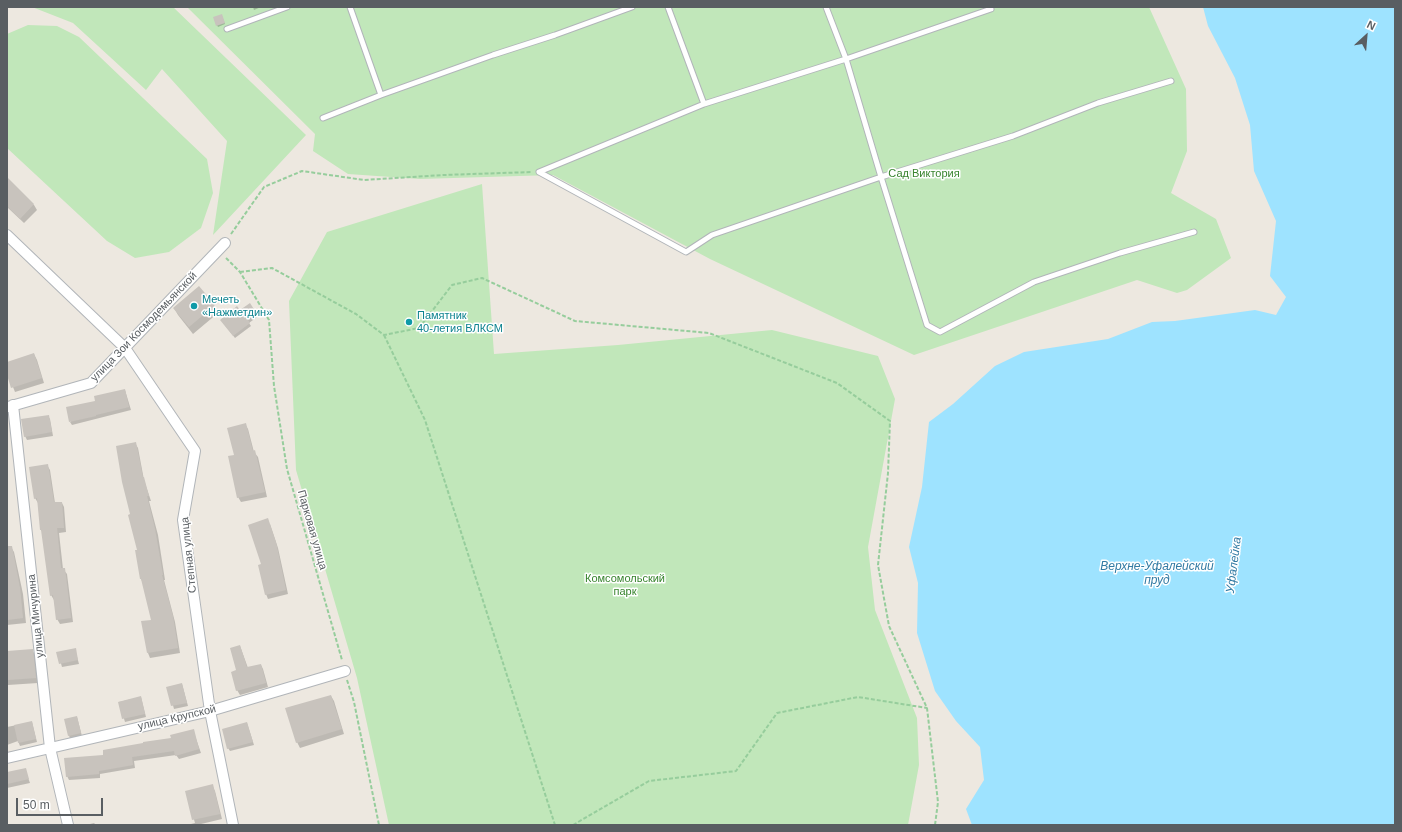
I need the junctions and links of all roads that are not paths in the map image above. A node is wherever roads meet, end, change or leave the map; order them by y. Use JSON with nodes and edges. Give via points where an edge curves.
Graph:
{"nodes":[{"id":1,"x":287,"y":7,"type":"edge"},
{"id":2,"x":350,"y":7,"type":"edge"},
{"id":3,"x":632,"y":7,"type":"edge"},
{"id":4,"x":668,"y":7,"type":"edge"},
{"id":5,"x":826,"y":7,"type":"edge"},
{"id":6,"x":992,"y":8,"type":"edge"},
{"id":7,"x":227,"y":29,"type":"dead end"},
{"id":8,"x":846,"y":59,"type":"junction"},
{"id":9,"x":1171,"y":81,"type":"dead end"},
{"id":10,"x":381,"y":95,"type":"junction"},
{"id":11,"x":704,"y":104,"type":"junction"},
{"id":12,"x":323,"y":118,"type":"dead end"},
{"id":13,"x":881,"y":178,"type":"junction"},
{"id":14,"x":1194,"y":232,"type":"dead end"},
{"id":15,"x":7,"y":235,"type":"edge"},
{"id":16,"x":222,"y":246,"type":"road end"},
{"id":17,"x":125,"y":348,"type":"junction"},
{"id":18,"x":10,"y":406,"type":"edge"},
{"id":19,"x":345,"y":671,"type":"road end"},
{"id":20,"x":210,"y":711,"type":"junction"},
{"id":21,"x":50,"y":748,"type":"junction"},
{"id":22,"x":7,"y":758,"type":"edge"},
{"id":23,"x":68,"y":825,"type":"edge"},
{"id":24,"x":233,"y":825,"type":"edge"}],
"edges":[{"from":1,"to":7,"type":"lane"},
{"from":2,"to":10,"type":"lane"},
{"from":3,"to":10,"type":"lane"},
{"from":4,"to":11,"type":"lane"},
{"from":5,"to":8,"type":"lane"},
{"from":6,"to":8,"type":"lane"},
{"from":8,"to":11,"type":"lane"},
{"from":8,"to":13,"type":"lane"},
{"from":9,"to":13,"type":"lane","via":[[1098,103],[1013,136]]},
{"from":10,"to":12,"type":"lane"},
{"from":11,"to":13,"type":"lane","via":[[539,172],[686,252],[712,234]]},
{"from":13,"to":14,"type":"lane","via":[[928,325],[940,332],[1034,282],[1120,253]]},
{"from":15,"to":17,"type":"street","name":"Степная улица"},
{"from":16,"to":17,"type":"street","name":"улица Зои Космодемьянской"},
{"from":17,"to":18,"type":"street","name":"улица Зои Космодемьянской","via":[[91,383]]},
{"from":17,"to":20,"type":"street","name":"Степная улица","via":[[195,451],[183,520]]},
{"from":18,"to":21,"type":"street","name":"улица Мичурина"},
{"from":19,"to":20,"type":"street","name":"улица Крупской"},
{"from":20,"to":21,"type":"street","name":"улица Крупской"},
{"from":20,"to":24,"type":"street","name":"Степная улица"},
{"from":21,"to":22,"type":"street","name":"улица Крупской"},
{"from":21,"to":23,"type":"street","name":"улица Мичурина"}]}
